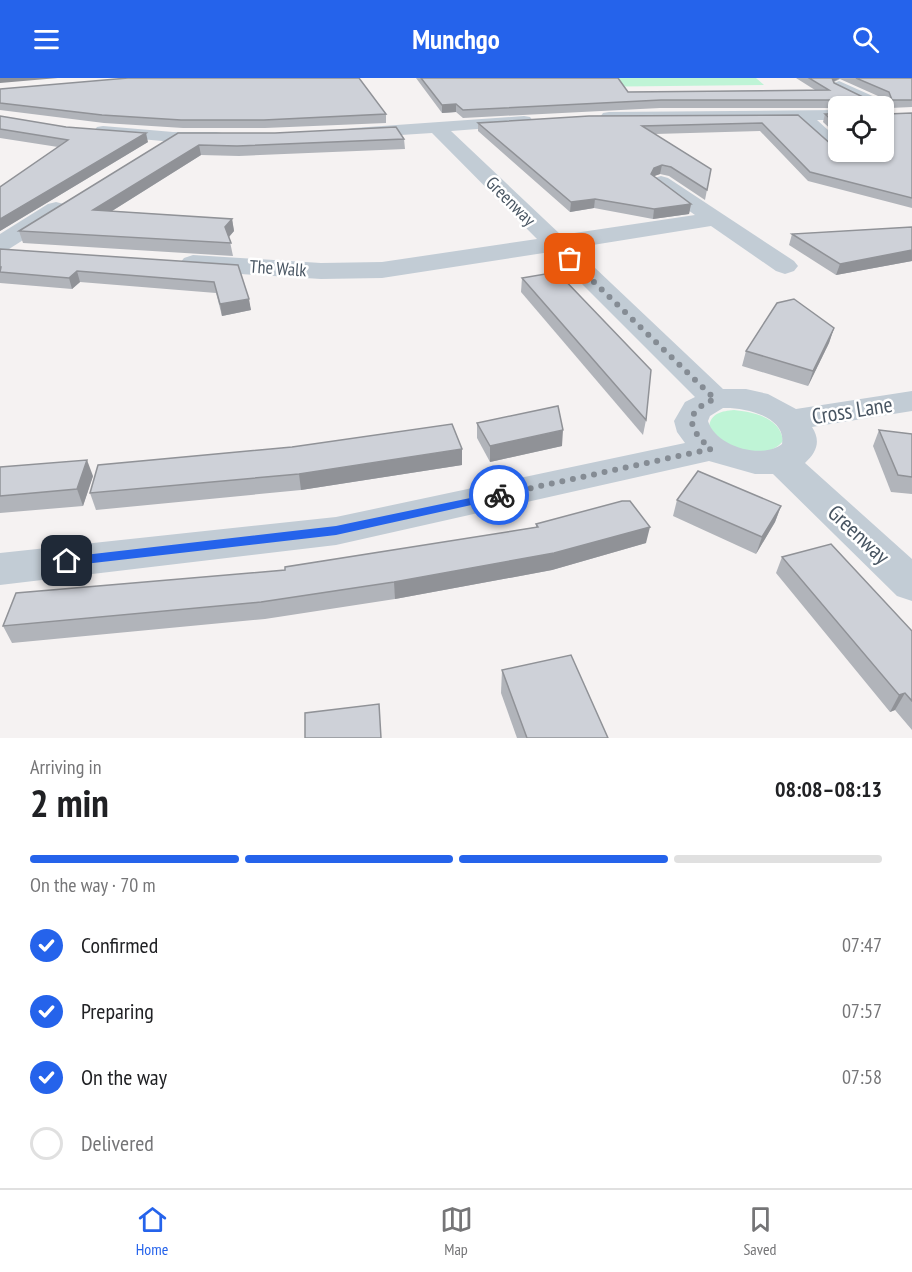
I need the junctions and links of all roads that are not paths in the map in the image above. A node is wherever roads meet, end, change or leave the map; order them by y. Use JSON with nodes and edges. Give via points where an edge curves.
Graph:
{"nodes":[{"id":1,"x":839,"y":86,"type":"edge"},
{"id":2,"x":857,"y":96,"type":"edge"},
{"id":3,"x":828,"y":115,"type":"edge"},
{"id":4,"x":802,"y":116,"type":"junction"},
{"id":5,"x":588,"y":118,"type":"edge"},
{"id":6,"x":544,"y":120,"type":"edge"},
{"id":7,"x":437,"y":128,"type":"junction"},
{"id":8,"x":91,"y":129,"type":"edge"},
{"id":9,"x":335,"y":135,"type":"edge"},
{"id":10,"x":173,"y":137,"type":"junction"},
{"id":11,"x":238,"y":138,"type":"edge"},
{"id":12,"x":828,"y":139,"type":"edge"},
{"id":13,"x":142,"y":156,"type":"edge"},
{"id":14,"x":661,"y":182,"type":"edge"},
{"id":15,"x":71,"y":200,"type":"edge"},
{"id":16,"x":715,"y":219,"type":"junction"},
{"id":17,"x":554,"y":243,"type":"junction"},
{"id":18,"x":0,"y":244,"type":"edge"},
{"id":19,"x":0,"y":250,"type":"edge"},
{"id":20,"x":35,"y":253,"type":"edge"},
{"id":21,"x":174,"y":262,"type":"edge"},
{"id":22,"x":785,"y":266,"type":"dead end"},
{"id":23,"x":715,"y":399,"type":"junction"},
{"id":24,"x":912,"y":401,"type":"edge"},
{"id":25,"x":792,"y":420,"type":"junction"},
{"id":26,"x":711,"y":449,"type":"junction"},
{"id":27,"x":780,"y":460,"type":"junction"},
{"id":28,"x":0,"y":569,"type":"edge"},
{"id":29,"x":912,"y":584,"type":"edge"}],
"edges":[{"from":1,"to":2,"type":"street"},
{"from":3,"to":4,"type":"street"},
{"from":4,"to":5,"type":"street"},
{"from":4,"to":12,"type":"street"},
{"from":6,"to":7,"type":"street"},
{"from":7,"to":9,"type":"street"},
{"from":7,"to":17,"type":"street","name":"Greenway"},
{"from":8,"to":10,"type":"street"},
{"from":10,"to":11,"type":"street"},
{"from":10,"to":13,"type":"street"},
{"from":14,"to":16,"type":"street"},
{"from":15,"to":18,"type":"street"},
{"from":16,"to":17,"type":"street","name":"The Walk"},
{"from":16,"to":22,"type":"street"},
{"from":17,"to":21,"type":"street","name":"The Walk","via":[[382,270],[321,271]]},
{"from":17,"to":23,"type":"street","name":"Greenway"},
{"from":19,"to":20,"type":"street"},
{"from":23,"to":25,"type":"street","via":[[756,400]]},
{"from":23,"to":26,"type":"street","via":[[701,405],[693,414],[691,425]]},
{"from":24,"to":25,"type":"street","name":"Cross Lane"},
{"from":25,"to":27,"type":"street","via":[[800,443],[794,453]]},
{"from":26,"to":27,"type":"street","via":[[746,462]]},
{"from":26,"to":28,"type":"street","via":[[336,531]]},
{"from":27,"to":29,"type":"street","name":"Greenway"}]}
